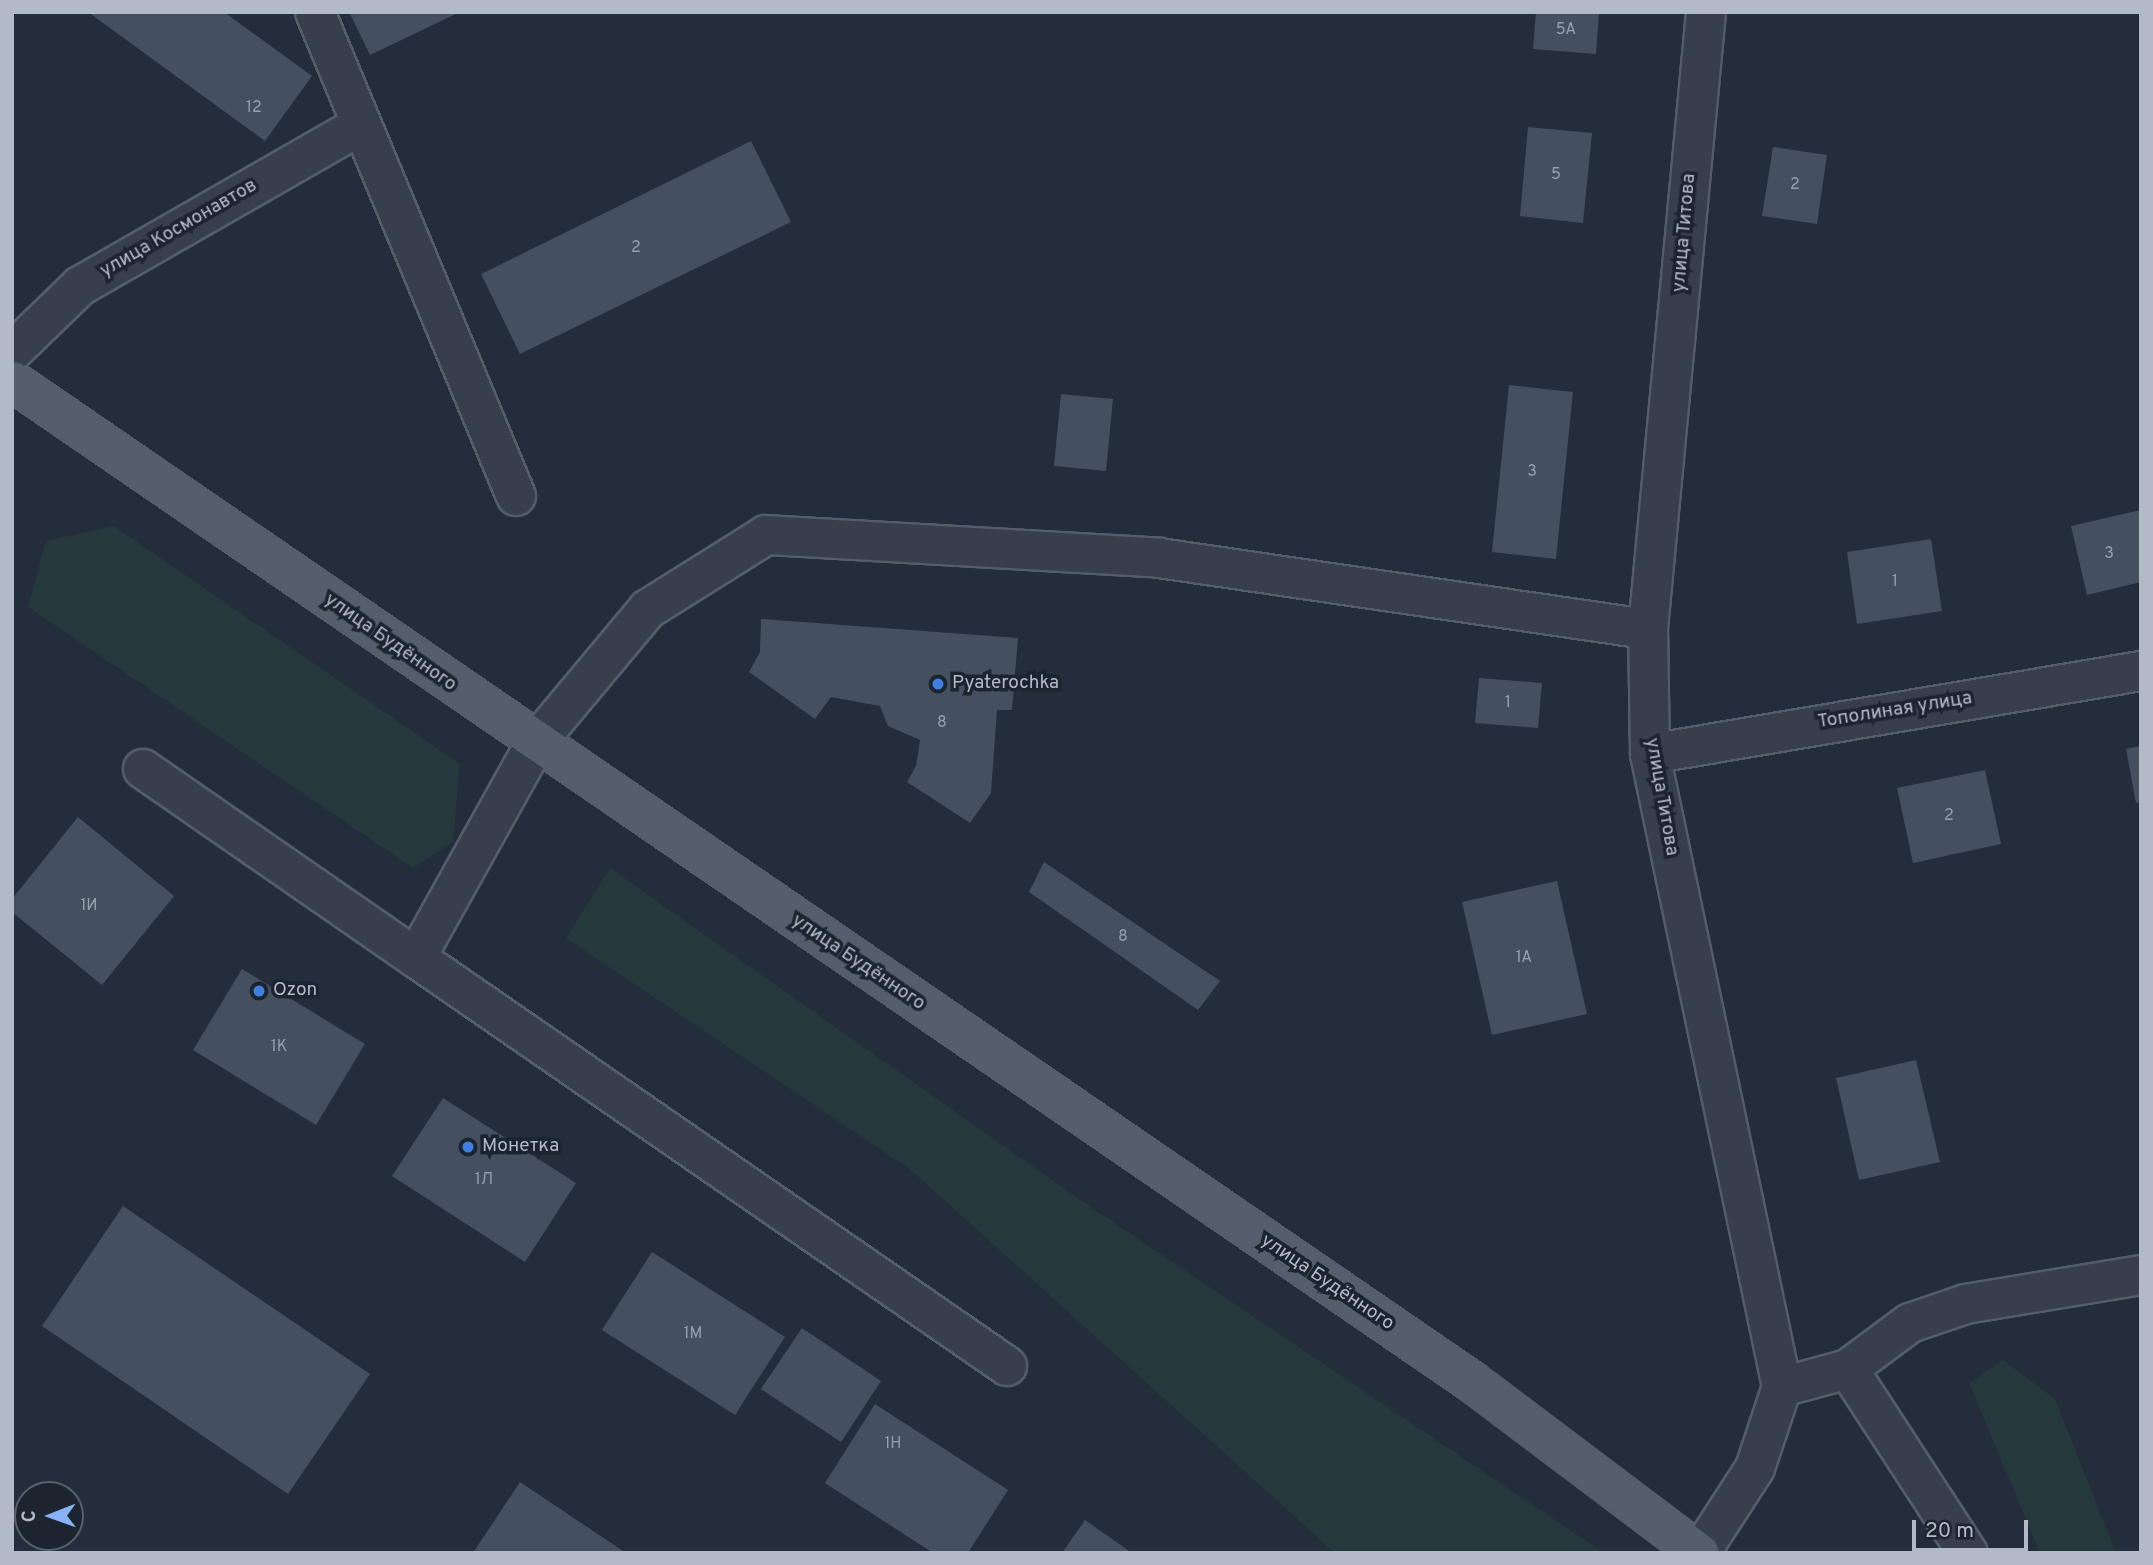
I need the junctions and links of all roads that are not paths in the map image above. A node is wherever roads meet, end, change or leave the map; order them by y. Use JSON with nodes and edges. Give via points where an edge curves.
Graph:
{"nodes":[{"id":1,"x":315,"y":12,"type":"edge"},
{"id":2,"x":1706,"y":12,"type":"edge"},
{"id":3,"x":361,"y":125,"type":"junction"},
{"id":4,"x":12,"y":352,"type":"edge"},
{"id":5,"x":12,"y":381,"type":"edge"},
{"id":6,"x":516,"y":496,"type":"dead end"},
{"id":7,"x":1648,"y":629,"type":"junction"},
{"id":8,"x":2141,"y":671,"type":"edge"},
{"id":9,"x":535,"y":744,"type":"junction"},
{"id":10,"x":1650,"y":754,"type":"junction"},
{"id":11,"x":143,"y":769,"type":"dead end"},
{"id":12,"x":415,"y":958,"type":"junction"},
{"id":13,"x":2141,"y":1275,"type":"edge"},
{"id":14,"x":1007,"y":1366,"type":"dead end"},
{"id":15,"x":1848,"y":1369,"type":"junction"},
{"id":16,"x":1782,"y":1387,"type":"junction"},
{"id":17,"x":1699,"y":1553,"type":"edge"},
{"id":18,"x":1968,"y":1553,"type":"edge"}],
"edges":[{"from":1,"to":3,"type":"street"},
{"from":2,"to":7,"type":"street","name":"улица Титова"},
{"from":3,"to":4,"type":"street","name":"улица Космонавтов","via":[[80,285]]},
{"from":3,"to":6,"type":"street"},
{"from":5,"to":9,"type":"main road","name":"улица Будённого"},
{"from":7,"to":9,"type":"street","via":[[1159,558],[766,535],[648,609]]},
{"from":7,"to":10,"type":"street","name":"улица Титова"},
{"from":8,"to":10,"type":"street","name":"Тополиная улица"},
{"from":9,"to":12,"type":"street"},
{"from":9,"to":17,"type":"main road","name":"улица Будённого","via":[[1471,1381]]},
{"from":10,"to":16,"type":"street","name":"улица Титова"},
{"from":11,"to":12,"type":"street"},
{"from":12,"to":14,"type":"street"},
{"from":13,"to":15,"type":"street","via":[[1966,1304],[1910,1323]]},
{"from":15,"to":16,"type":"street"},
{"from":15,"to":18,"type":"street"},
{"from":16,"to":17,"type":"street","via":[[1755,1468]]}]}
